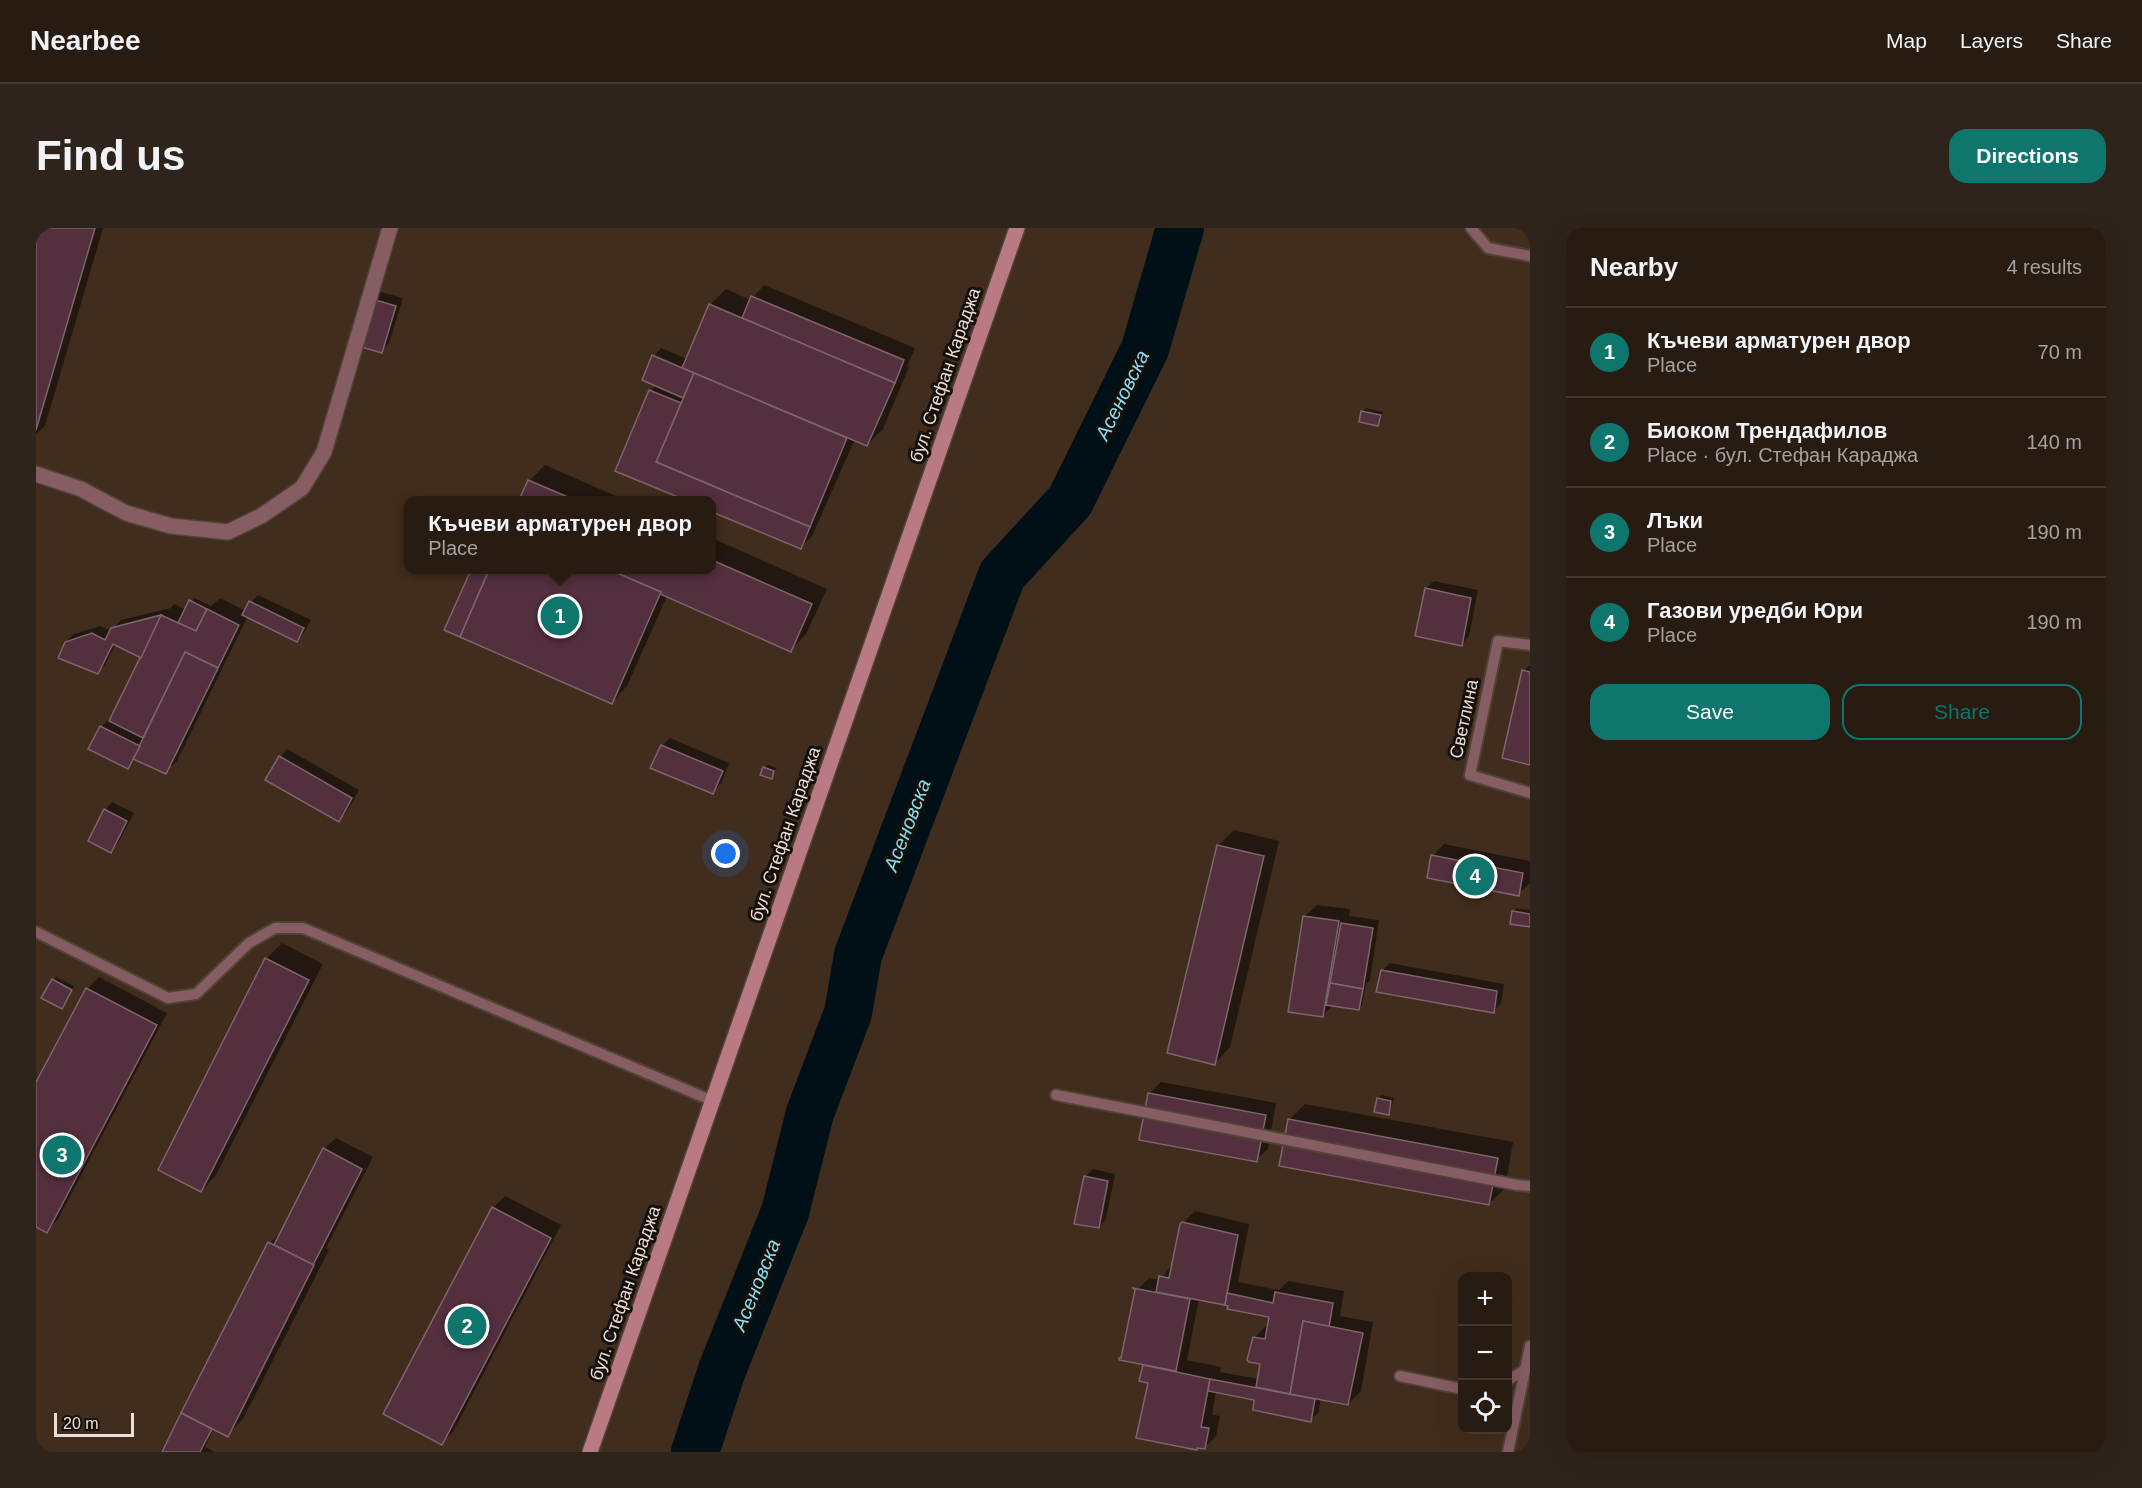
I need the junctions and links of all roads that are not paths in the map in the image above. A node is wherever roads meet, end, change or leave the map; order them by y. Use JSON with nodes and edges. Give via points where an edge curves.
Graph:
{"nodes":[{"id":1,"x":390,"y":228,"type":"edge"},
{"id":2,"x":1017,"y":228,"type":"edge"},
{"id":3,"x":1471,"y":228,"type":"edge"},
{"id":4,"x":1530,"y":256,"type":"edge"},
{"id":5,"x":36,"y":474,"type":"edge"},
{"id":6,"x":1530,"y":645,"type":"edge"},
{"id":7,"x":1530,"y":793,"type":"edge"},
{"id":8,"x":36,"y":932,"type":"edge"},
{"id":9,"x":1056,"y":1095,"type":"dead end"},
{"id":10,"x":712,"y":1101,"type":"junction"},
{"id":11,"x":1530,"y":1186,"type":"edge"},
{"id":12,"x":1530,"y":1346,"type":"edge"},
{"id":13,"x":1525,"y":1370,"type":"junction"},
{"id":14,"x":1400,"y":1376,"type":"dead end"},
{"id":15,"x":1512,"y":1378,"type":"edge"},
{"id":16,"x":1458,"y":1388,"type":"edge"},
{"id":17,"x":591,"y":1452,"type":"edge"},
{"id":18,"x":1508,"y":1452,"type":"edge"}],
"edges":[{"from":1,"to":5,"type":"street","via":[[324,452],[302,488],[261,516],[228,532],[171,526],[126,513],[81,489]]},
{"from":2,"to":10,"type":"main road","name":"бул. Стефан Караджа"},
{"from":3,"to":4,"type":"lane","via":[[1488,248]]},
{"from":6,"to":7,"type":"lane","name":"Светлина","via":[[1498,641],[1470,775]]},
{"from":8,"to":10,"type":"lane","via":[[168,998],[196,994],[249,943],[275,928],[303,928]]},
{"from":9,"to":11,"type":"lane"},
{"from":10,"to":17,"type":"main road","name":"бул. Стефан Караджа"},
{"from":12,"to":13,"type":"lane"},
{"from":13,"to":15,"type":"lane"},
{"from":13,"to":18,"type":"lane"},
{"from":14,"to":16,"type":"lane"}]}
